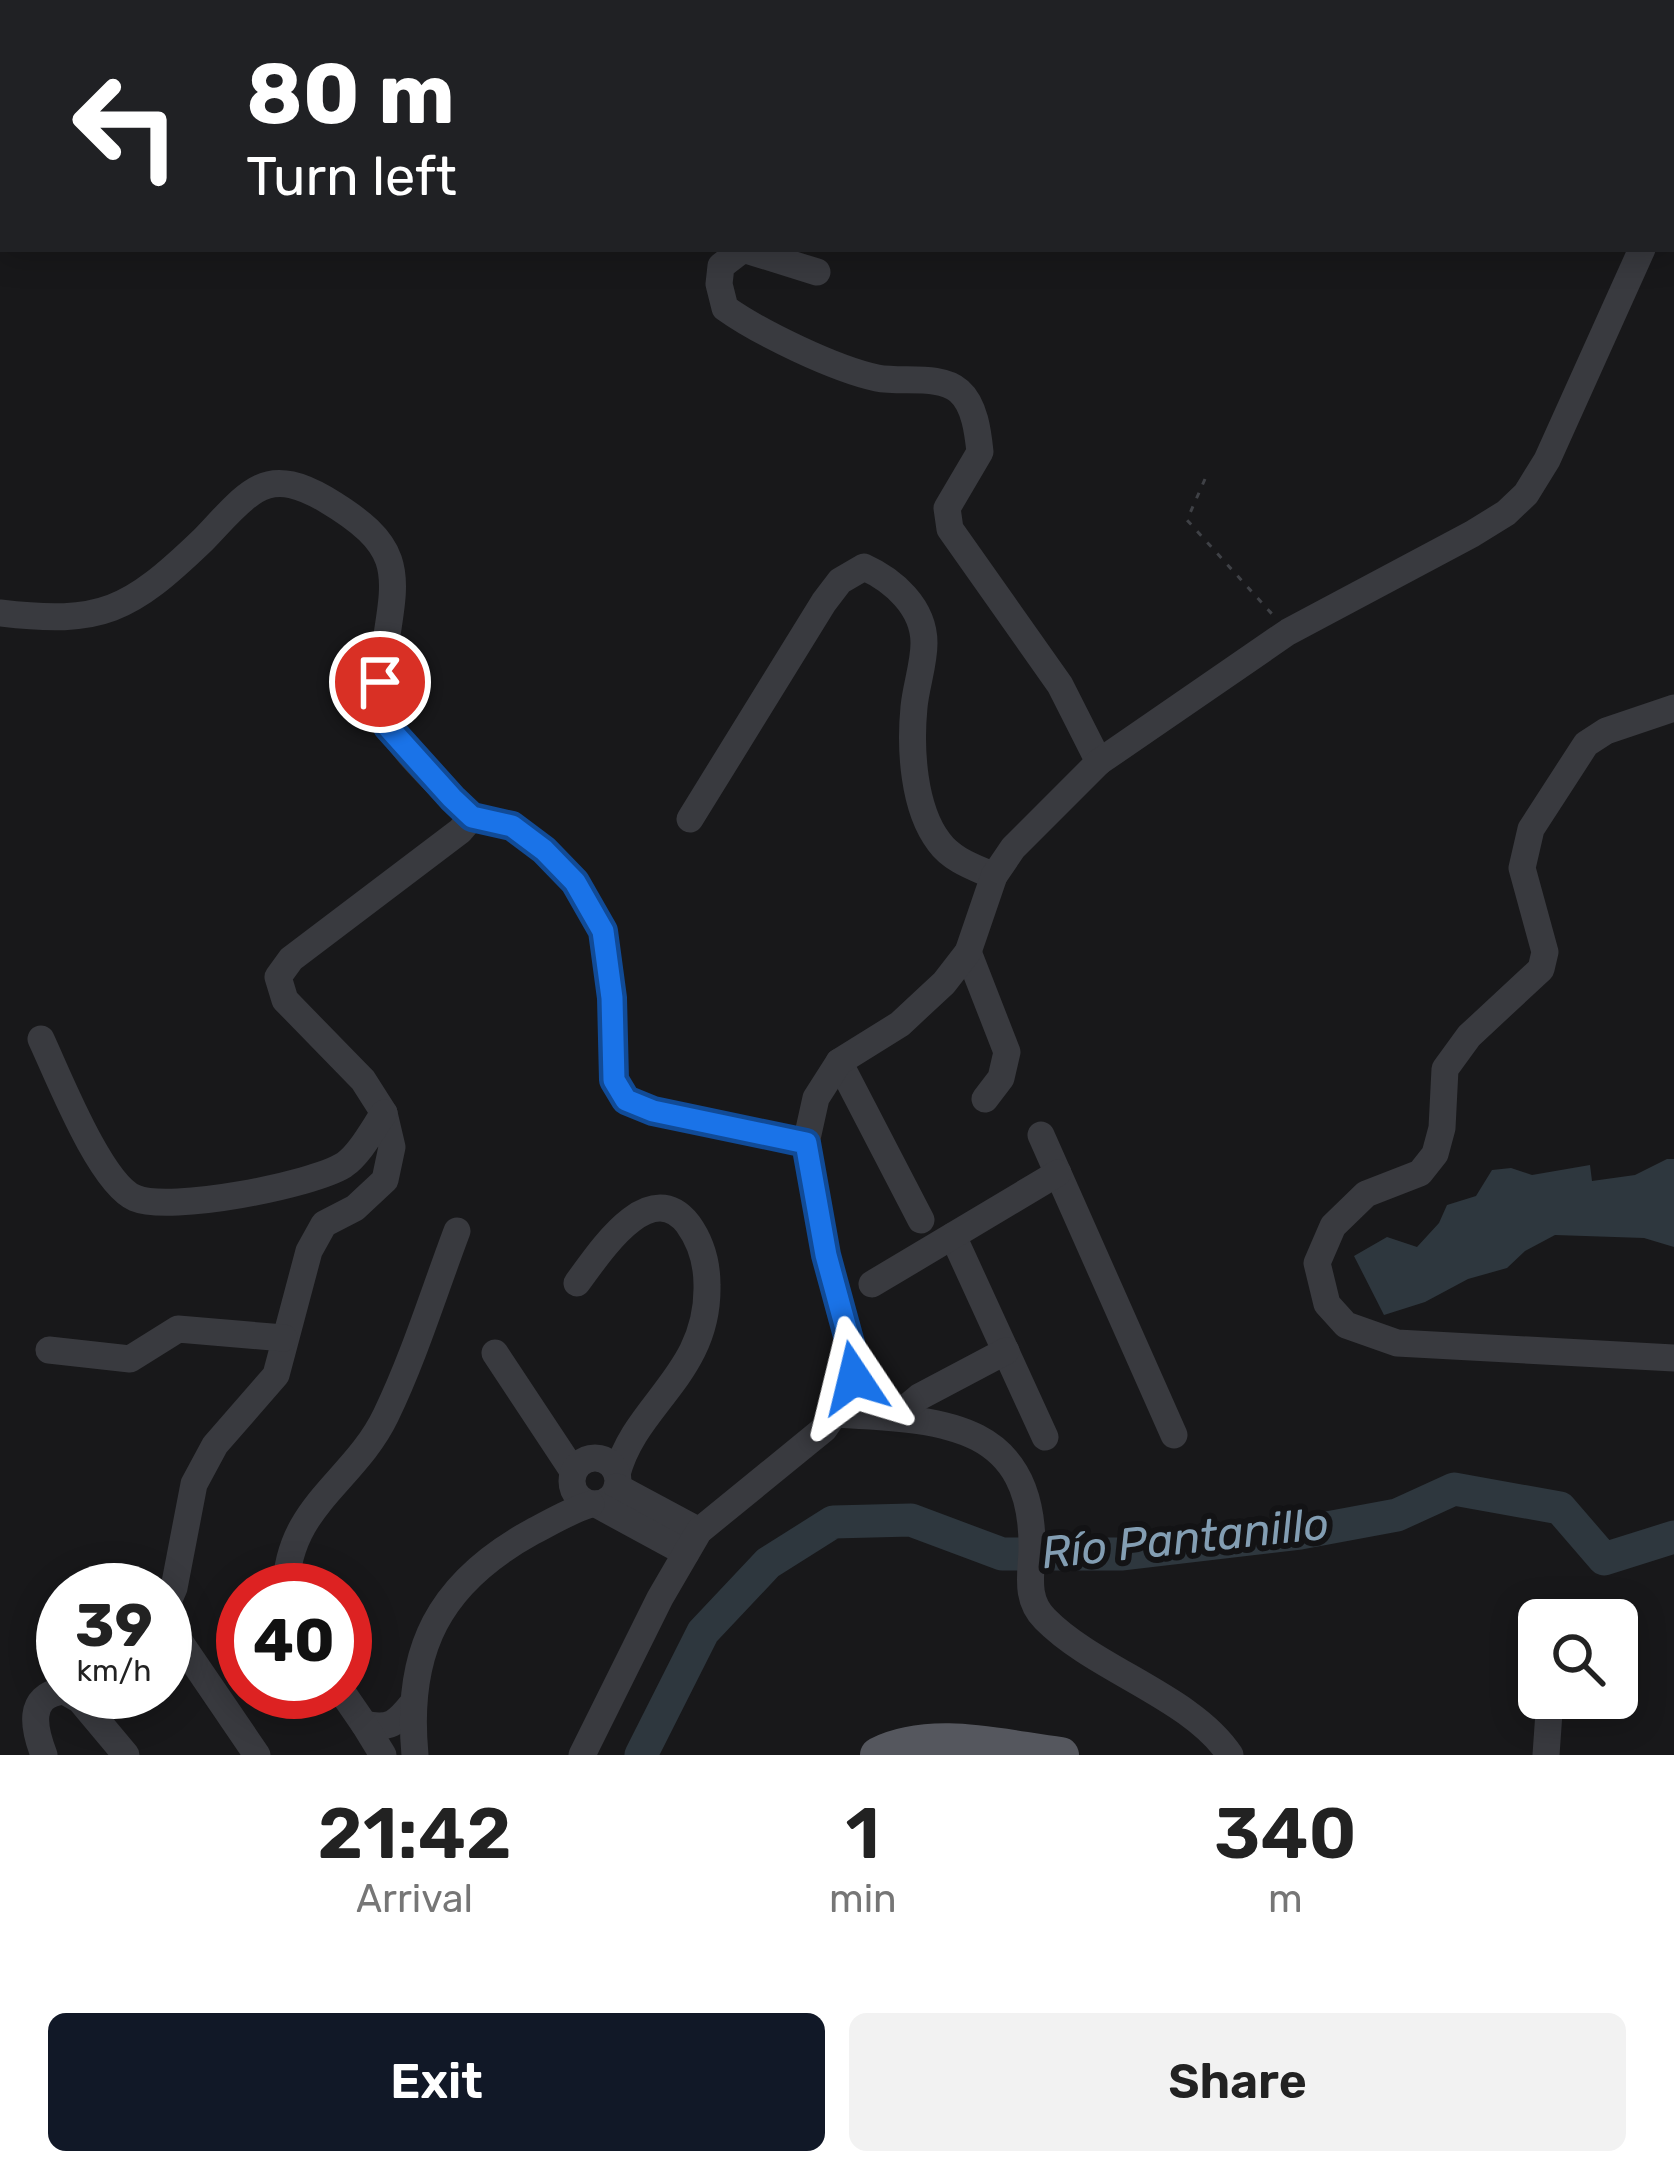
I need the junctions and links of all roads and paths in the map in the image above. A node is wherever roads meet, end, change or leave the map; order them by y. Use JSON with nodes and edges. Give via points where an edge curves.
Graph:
{"nodes":[{"id":1,"x":739,"y":252,"type":"edge"},
{"id":2,"x":753,"y":252,"type":"edge"},
{"id":3,"x":1641,"y":252,"type":"edge"},
{"id":4,"x":817,"y":272,"type":"dead end"},
{"id":5,"x":1205,"y":479,"type":"dead end"},
{"id":6,"x":0,"y":613,"type":"edge"},
{"id":7,"x":1288,"y":632,"type":"junction"},
{"id":8,"x":1674,"y":708,"type":"edge"},
{"id":9,"x":1099,"y":762,"type":"junction"},
{"id":10,"x":472,"y":817,"type":"junction"},
{"id":11,"x":690,"y":819,"type":"dead end"},
{"id":12,"x":994,"y":876,"type":"junction"},
{"id":13,"x":968,"y":952,"type":"junction"},
{"id":14,"x":40,"y":1040,"type":"dead end"},
{"id":15,"x":839,"y":1062,"type":"junction"},
{"id":16,"x":985,"y":1100,"type":"dead end"},
{"id":17,"x":384,"y":1113,"type":"junction"},
{"id":18,"x":1041,"y":1135,"type":"dead end"},
{"id":19,"x":806,"y":1143,"type":"junction"},
{"id":20,"x":1058,"y":1173,"type":"junction"},
{"id":21,"x":921,"y":1220,"type":"dead end"},
{"id":22,"x":457,"y":1231,"type":"dead end"},
{"id":23,"x":953,"y":1236,"type":"junction"},
{"id":24,"x":577,"y":1283,"type":"dead end"},
{"id":25,"x":872,"y":1284,"type":"dead end"},
{"id":26,"x":284,"y":1337,"type":"junction"},
{"id":27,"x":49,"y":1350,"type":"dead end"},
{"id":28,"x":1006,"y":1351,"type":"junction"},
{"id":29,"x":495,"y":1353,"type":"dead end"},
{"id":30,"x":1674,"y":1358,"type":"edge"},
{"id":31,"x":836,"y":1414,"type":"junction"},
{"id":32,"x":895,"y":1418,"type":"junction"},
{"id":33,"x":1174,"y":1435,"type":"dead end"},
{"id":34,"x":1046,"y":1437,"type":"dead end"},
{"id":35,"x":577,"y":1464,"type":"junction"},
{"id":36,"x":609,"y":1484,"type":"junction"},
{"id":37,"x":562,"y":1513,"type":"junction"},
{"id":38,"x":693,"y":1542,"type":"junction"},
{"id":39,"x":179,"y":1563,"type":"edge"},
{"id":40,"x":286,"y":1563,"type":"edge"},
{"id":41,"x":192,"y":1660,"type":"edge"},
{"id":42,"x":412,"y":1703,"type":"junction"},
{"id":43,"x":36,"y":1707,"type":"edge"},
{"id":44,"x":96,"y":1719,"type":"edge"},
{"id":45,"x":361,"y":1719,"type":"edge"},
{"id":46,"x":1549,"y":1719,"type":"edge"},
{"id":47,"x":364,"y":1724,"type":"junction"},
{"id":48,"x":44,"y":1755,"type":"edge"},
{"id":49,"x":126,"y":1755,"type":"edge"},
{"id":50,"x":257,"y":1755,"type":"edge"},
{"id":51,"x":383,"y":1755,"type":"edge"},
{"id":52,"x":416,"y":1755,"type":"edge"},
{"id":53,"x":583,"y":1755,"type":"edge"},
{"id":54,"x":878,"y":1755,"type":"edge"},
{"id":55,"x":1060,"y":1755,"type":"edge"},
{"id":56,"x":1231,"y":1755,"type":"edge"},
{"id":57,"x":1546,"y":1755,"type":"edge"}],
"edges":[{"from":1,"to":9,"type":"street","via":[[721,266],[718,284],[725,308],[742,320],[850,370],[958,389],[980,452],[947,508],[950,529],[1060,685]]},
{"from":2,"to":4,"type":"street"},
{"from":3,"to":7,"type":"street","via":[[1526,494],[1472,534]]},
{"from":5,"to":7,"type":"path","via":[[1186,520]]},
{"from":6,"to":10,"type":"street","via":[[56,620],[104,613],[148,589],[254,490],[288,483],[318,495],[358,519],[384,548],[395,579],[380,704],[388,727]]},
{"from":7,"to":9,"type":"street"},
{"from":8,"to":30,"type":"street","via":[[1586,744],[1531,829],[1522,868],[1545,952],[1541,969],[1445,1069],[1435,1154],[1420,1173],[1366,1194],[1333,1226],[1317,1263],[1328,1304],[1346,1324],[1396,1343]]},
{"from":9,"to":12,"type":"street"},
{"from":10,"to":17,"type":"street","via":[[278,977],[284,1000],[363,1080]]},
{"from":10,"to":19,"type":"street","via":[[512,826],[544,850],[575,882],[603,931],[614,1080],[626,1100]]},
{"from":11,"to":12,"type":"street","via":[[824,602],[864,567],[893,580],[925,639],[914,710],[923,808],[938,842]]},
{"from":12,"to":13,"type":"street"},
{"from":13,"to":15,"type":"street","via":[[900,1024]]},
{"from":13,"to":16,"type":"street","via":[[1007,1052]]},
{"from":14,"to":17,"type":"street","via":[[105,1171],[135,1198],[182,1201],[298,1185],[348,1163]]},
{"from":15,"to":19,"type":"street","via":[[816,1098]]},
{"from":15,"to":21,"type":"street"},
{"from":17,"to":26,"type":"street","via":[[392,1147],[385,1180],[324,1224]]},
{"from":18,"to":20,"type":"street"},
{"from":19,"to":31,"type":"street","via":[[854,1358],[854,1378]]},
{"from":20,"to":23,"type":"street"},
{"from":20,"to":33,"type":"street"},
{"from":22,"to":40,"type":"street","via":[[383,1422],[303,1523]]},
{"from":23,"to":25,"type":"street"},
{"from":23,"to":28,"type":"street"},
{"from":24,"to":36,"type":"street","via":[[643,1210],[681,1216],[703,1254],[705,1306],[685,1370]]},
{"from":26,"to":27,"type":"street","via":[[178,1329],[130,1359]]},
{"from":26,"to":39,"type":"street","via":[[276,1375],[215,1445],[194,1484]]},
{"from":28,"to":32,"type":"street"},
{"from":28,"to":34,"type":"street"},
{"from":29,"to":35,"type":"street"},
{"from":31,"to":32,"type":"street"},
{"from":31,"to":38,"type":"street"},
{"from":32,"to":56,"type":"street","via":[[992,1443],[1016,1470],[1028,1511],[1029,1585],[1043,1618],[1207,1729]]},
{"from":35,"to":36,"type":"street","via":[[604,1460]]},
{"from":35,"to":36,"type":"street","via":[[576,1495]]},
{"from":35,"to":37,"type":"street"},
{"from":36,"to":37,"type":"street"},
{"from":36,"to":38,"type":"street"},
{"from":37,"to":42,"type":"street","via":[[455,1589],[431,1627]]},
{"from":38,"to":53,"type":"street"},
{"from":41,"to":50,"type":"street"},
{"from":42,"to":47,"type":"street","via":[[391,1726]]},
{"from":42,"to":52,"type":"street"},
{"from":43,"to":48,"type":"street","via":[[33,1727]]},
{"from":44,"to":49,"type":"street"},
{"from":45,"to":47,"type":"street"},
{"from":46,"to":57,"type":"street"},
{"from":47,"to":51,"type":"street"},
{"from":54,"to":55,"type":"main road","via":[[951,1742]]}]}
